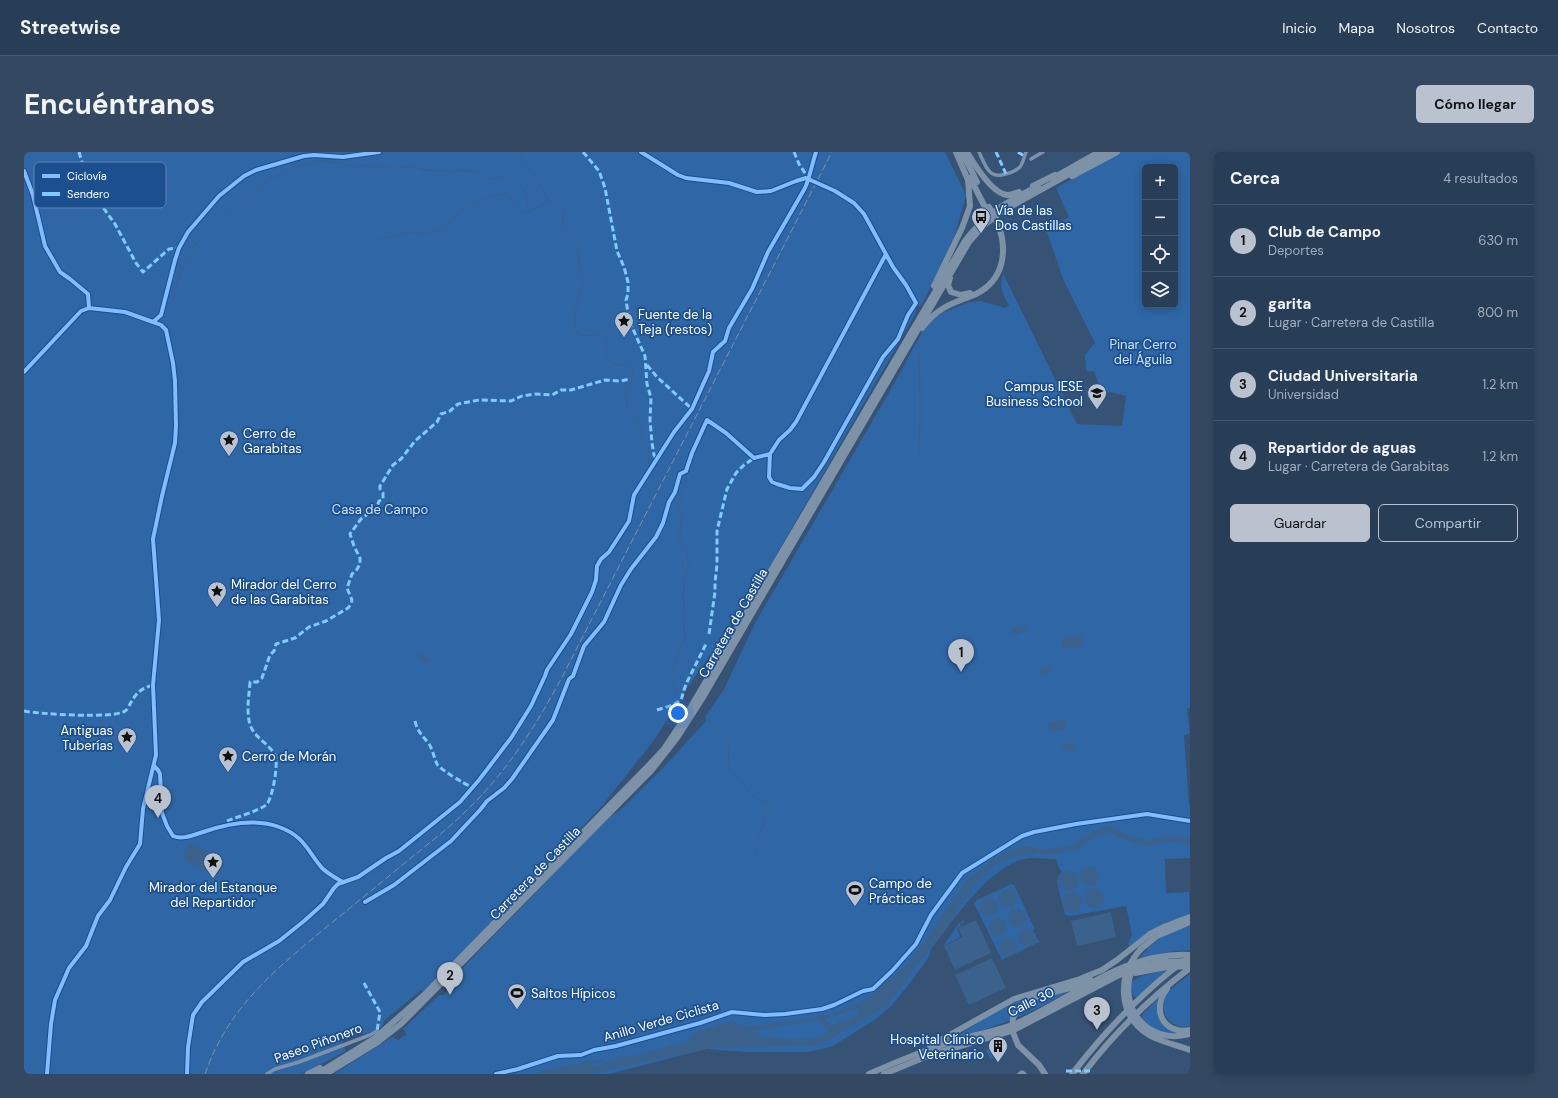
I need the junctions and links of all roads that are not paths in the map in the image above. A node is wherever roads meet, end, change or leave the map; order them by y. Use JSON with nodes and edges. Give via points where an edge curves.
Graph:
{"nodes":[{"id":1,"x":957,"y":152,"type":"edge"},
{"id":2,"x":962,"y":152,"type":"edge"},
{"id":3,"x":967,"y":152,"type":"edge"},
{"id":4,"x":978,"y":152,"type":"edge"},
{"id":5,"x":1026,"y":152,"type":"edge"},
{"id":6,"x":1043,"y":152,"type":"edge"},
{"id":7,"x":1094,"y":152,"type":"edge"},
{"id":8,"x":1100,"y":152,"type":"edge"},
{"id":9,"x":1109,"y":152,"type":"edge"},
{"id":10,"x":1117,"y":152,"type":"edge"},
{"id":11,"x":1031,"y":159,"type":"dead end"},
{"id":12,"x":1081,"y":162,"type":"junction"},
{"id":13,"x":1065,"y":171,"type":"junction"},
{"id":14,"x":811,"y":179,"type":"dead end"},
{"id":15,"x":823,"y":186,"type":"dead end"},
{"id":16,"x":1030,"y":195,"type":"junction"},
{"id":17,"x":987,"y":208,"type":"junction"},
{"id":18,"x":996,"y":225,"type":"junction"},
{"id":19,"x":970,"y":242,"type":"junction"},
{"id":20,"x":909,"y":334,"type":"junction"},
{"id":21,"x":898,"y":364,"type":"junction"},
{"id":22,"x":24,"y":372,"type":"edge"},
{"id":23,"x":699,"y":698,"type":"junction"},
{"id":24,"x":684,"y":723,"type":"junction"},
{"id":25,"x":1190,"y":918,"type":"edge"},
{"id":26,"x":1190,"y":923,"type":"edge"},
{"id":27,"x":1142,"y":950,"type":"junction"},
{"id":28,"x":1190,"y":956,"type":"edge"},
{"id":29,"x":1190,"y":961,"type":"edge"},
{"id":30,"x":1189,"y":968,"type":"edge"},
{"id":31,"x":1109,"y":973,"type":"junction"},
{"id":32,"x":1175,"y":980,"type":"junction"},
{"id":33,"x":1029,"y":1024,"type":"junction"},
{"id":34,"x":1190,"y":1030,"type":"edge"},
{"id":35,"x":377,"y":1031,"type":"dead end"},
{"id":36,"x":1190,"y":1034,"type":"edge"},
{"id":37,"x":359,"y":1048,"type":"junction"},
{"id":38,"x":1190,"y":1050,"type":"edge"},
{"id":39,"x":912,"y":1055,"type":"junction"},
{"id":40,"x":1044,"y":1072,"type":"edge"},
{"id":41,"x":47,"y":1074,"type":"edge"},
{"id":42,"x":267,"y":1074,"type":"edge"},
{"id":43,"x":308,"y":1074,"type":"edge"},
{"id":44,"x":317,"y":1074,"type":"edge"},
{"id":45,"x":326,"y":1074,"type":"edge"},
{"id":46,"x":869,"y":1074,"type":"edge"},
{"id":47,"x":884,"y":1074,"type":"edge"},
{"id":48,"x":1019,"y":1074,"type":"edge"},
{"id":49,"x":1025,"y":1074,"type":"edge"},
{"id":50,"x":1072,"y":1074,"type":"edge"},
{"id":51,"x":1083,"y":1074,"type":"edge"}],
"edges":[{"from":1,"to":17,"type":"highway"},
{"from":1,"to":20,"type":"highway","via":[[968,180],[969,209]]},
{"from":2,"to":17,"type":"highway"},
{"from":3,"to":13,"type":"highway","via":[[994,188],[1008,195]]},
{"from":4,"to":5,"type":"street","via":[[989,171],[1001,175],[1018,168]]},
{"from":6,"to":11,"type":"street"},
{"from":7,"to":12,"type":"highway"},
{"from":8,"to":12,"type":"highway","name":"Carretera de Castilla"},
{"from":9,"to":16,"type":"highway","name":"Carretera de Castilla"},
{"from":10,"to":16,"type":"highway","via":[[1082,172]]},
{"from":12,"to":13,"type":"highway","name":"Carretera de Castilla"},
{"from":13,"to":20,"type":"highway","name":"Carretera de Castilla","via":[[1004,204],[980,222],[965,241]]},
{"from":14,"to":15,"type":"street","bridge":true},
{"from":16,"to":19,"type":"highway","name":"Carretera de Castilla","via":[[991,218]]},
{"from":17,"to":18,"type":"highway","bridge":true},
{"from":18,"to":19,"type":"highway","via":[[1001,248],[996,271],[979,288],[967,294],[955,294],[948,285],[950,278]]},
{"from":18,"to":21,"type":"highway","via":[[1002,239],[1003,257],[996,278],[981,291],[932,315]]},
{"from":19,"to":21,"type":"highway","name":"Carretera de Castilla"},
{"from":20,"to":23,"type":"highway","name":"Carretera de Castilla"},
{"from":21,"to":23,"type":"highway","name":"Carretera de Castilla"},
{"from":22,"to":41,"type":"street","via":[[74,317],[84,310],[97,308],[125,312],[153,322],[166,330],[173,363],[177,405],[175,444],[153,539],[159,620],[153,685],[156,755],[143,809],[140,844],[110,900],[98,916],[86,946],[69,968],[55,1000]]},
{"from":23,"to":24,"type":"highway","name":"Carretera de Castilla"},
{"from":24,"to":37,"type":"highway","name":"Carretera de Castilla","via":[[648,766],[439,980],[400,1017]]},
{"from":24,"to":45,"type":"highway","name":"Carretera de Castilla","via":[[668,751],[651,770],[428,998],[391,1032]]},
{"from":25,"to":39,"type":"highway","via":[[1150,934],[1102,970],[1014,999]]},
{"from":26,"to":27,"type":"highway","via":[[1161,937]]},
{"from":27,"to":36,"type":"highway","bridge":true,"via":[[1128,981],[1128,995],[1133,1012],[1154,1032],[1172,1036]]},
{"from":27,"to":38,"type":"highway","bridge":true,"via":[[1132,959],[1124,980],[1123,995],[1128,1012],[1134,1022],[1150,1036]]},
{"from":28,"to":31,"type":"highway","name":"Calle 30","via":[[1169,955],[1151,958]]},
{"from":28,"to":50,"type":"highway","bridge":true,"via":[[1144,994],[1087,1054]]},
{"from":29,"to":33,"type":"highway","name":"Calle 30","via":[[1163,962],[1136,968]]},
{"from":30,"to":32,"type":"highway"},
{"from":30,"to":33,"type":"highway","via":[[1167,967],[1135,972]]},
{"from":31,"to":39,"type":"highway","name":"Calle 30","via":[[1013,1024]]},
{"from":31,"to":40,"type":"highway","bridge":true,"via":[[1030,999],[1019,1007],[1013,1018],[1012,1030],[1018,1045]]},
{"from":32,"to":34,"type":"highway","via":[[1161,999],[1161,1017],[1169,1027],[1182,1031]]},
{"from":32,"to":51,"type":"highway","via":[[1125,1024]]},
{"from":33,"to":47,"type":"highway","name":"Calle 30","via":[[930,1055]]},
{"from":35,"to":42,"type":"street","name":"Paseo Piñonero"},
{"from":37,"to":43,"type":"highway"},
{"from":37,"to":44,"type":"highway","name":"Carretera de Castilla"},
{"from":39,"to":46,"type":"highway","name":"Calle 30"},
{"from":48,"to":49,"type":"street"}]}
